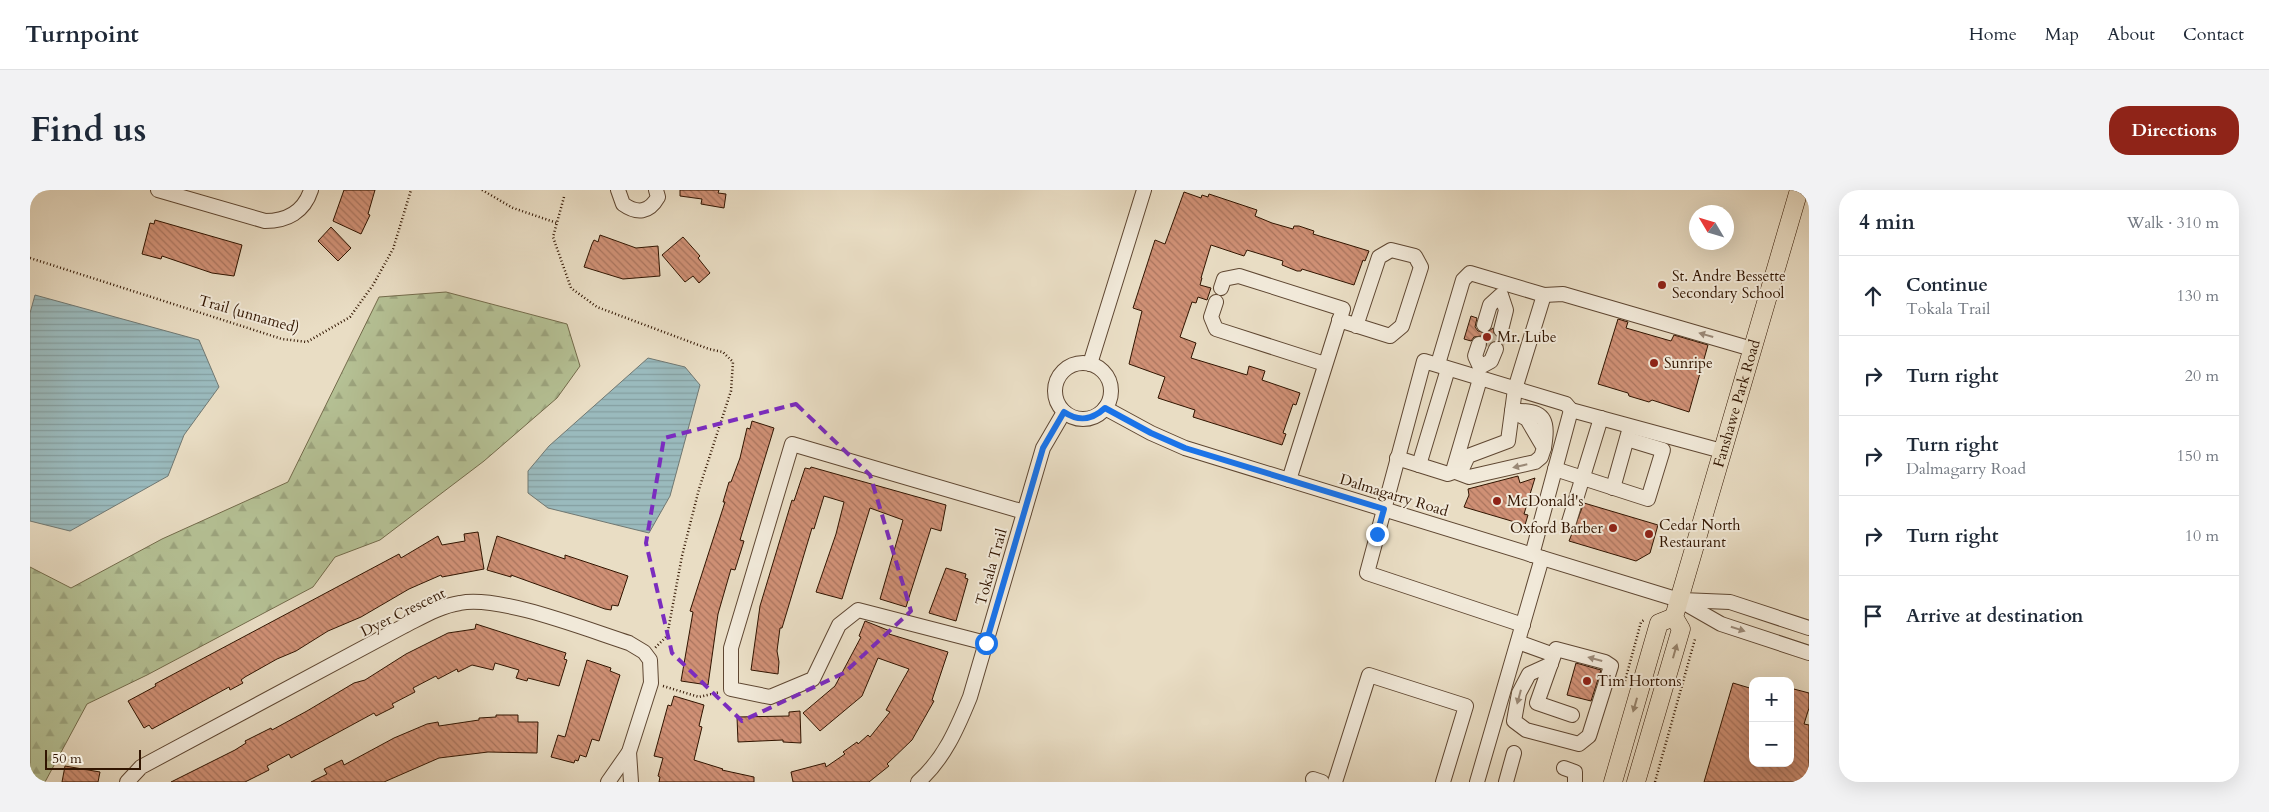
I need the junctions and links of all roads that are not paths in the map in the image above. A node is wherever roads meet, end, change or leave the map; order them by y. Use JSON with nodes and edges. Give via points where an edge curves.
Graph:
{"nodes":[{"id":1,"x":158,"y":190,"type":"edge"},
{"id":2,"x":311,"y":190,"type":"edge"},
{"id":3,"x":618,"y":190,"type":"edge"},
{"id":4,"x":656,"y":190,"type":"edge"},
{"id":5,"x":1144,"y":190,"type":"edge"},
{"id":6,"x":1799,"y":190,"type":"edge"},
{"id":7,"x":1220,"y":288,"type":"dead end"},
{"id":8,"x":1503,"y":289,"type":"junction"},
{"id":9,"x":1544,"y":295,"type":"junction"},
{"id":10,"x":1216,"y":302,"type":"dead end"},
{"id":11,"x":1339,"y":320,"type":"junction"},
{"id":12,"x":1356,"y":326,"type":"junction"},
{"id":13,"x":1492,"y":328,"type":"tunnel mouth"},
{"id":14,"x":1487,"y":346,"type":"tunnel mouth"},
{"id":15,"x":1752,"y":349,"type":"junction"},
{"id":16,"x":1090,"y":364,"type":"junction"},
{"id":17,"x":1325,"y":364,"type":"junction"},
{"id":18,"x":1443,"y":366,"type":"junction"},
{"id":19,"x":1479,"y":374,"type":"junction"},
{"id":20,"x":1515,"y":389,"type":"junction"},
{"id":21,"x":1105,"y":408,"type":"junction"},
{"id":22,"x":1571,"y":410,"type":"junction"},
{"id":23,"x":1512,"y":411,"type":"junction"},
{"id":24,"x":1064,"y":412,"type":"junction"},
{"id":25,"x":1602,"y":418,"type":"junction"},
{"id":26,"x":1631,"y":426,"type":"junction"},
{"id":27,"x":1627,"y":440,"type":"junction"},
{"id":28,"x":1722,"y":452,"type":"junction"},
{"id":29,"x":1397,"y":458,"type":"junction"},
{"id":30,"x":1419,"y":465,"type":"junction"},
{"id":31,"x":1555,"y":469,"type":"junction"},
{"id":32,"x":1453,"y":471,"type":"junction"},
{"id":33,"x":1583,"y":478,"type":"junction"},
{"id":34,"x":1289,"y":480,"type":"junction"},
{"id":35,"x":1614,"y":488,"type":"junction"},
{"id":36,"x":1384,"y":509,"type":"junction"},
{"id":37,"x":1024,"y":512,"type":"junction"},
{"id":38,"x":1569,"y":522,"type":"dead end"},
{"id":39,"x":1537,"y":556,"type":"junction"},
{"id":40,"x":1679,"y":600,"type":"junction"},
{"id":41,"x":1674,"y":617,"type":"junction"},
{"id":42,"x":1523,"y":625,"type":"junction"},
{"id":43,"x":1809,"y":628,"type":"edge"},
{"id":44,"x":1518,"y":642,"type":"junction"},
{"id":45,"x":986,"y":643,"type":"junction"},
{"id":46,"x":1556,"y":649,"type":"dead end"},
{"id":47,"x":1809,"y":653,"type":"edge"},
{"id":48,"x":1551,"y":664,"type":"junction"},
{"id":49,"x":1572,"y":715,"type":"dead end"},
{"id":50,"x":629,"y":752,"type":"junction"},
{"id":51,"x":1514,"y":753,"type":"dead end"},
{"id":52,"x":1564,"y":768,"type":"dead end"},
{"id":53,"x":127,"y":782,"type":"edge"},
{"id":54,"x":608,"y":782,"type":"edge"},
{"id":55,"x":631,"y":782,"type":"edge"},
{"id":56,"x":918,"y":782,"type":"edge"},
{"id":57,"x":1335,"y":782,"type":"edge"},
{"id":58,"x":1443,"y":782,"type":"edge"},
{"id":59,"x":1477,"y":782,"type":"edge"},
{"id":60,"x":1506,"y":782,"type":"edge"},
{"id":61,"x":1575,"y":782,"type":"edge"},
{"id":62,"x":1613,"y":782,"type":"edge"},
{"id":63,"x":1636,"y":782,"type":"edge"}],
"edges":[{"from":1,"to":2,"type":"street","via":[[265,221],[280,221],[295,214]]},
{"from":3,"to":4,"type":"street","via":[[623,204],[639,212],[654,204],[658,197]]},
{"from":5,"to":16,"type":"street"},
{"from":6,"to":15,"type":"main road","name":"Fanshawe Park Road"},
{"from":7,"to":11,"type":"street","via":[[1224,279],[1239,276],[1343,309]]},
{"from":8,"to":9,"type":"street"},
{"from":8,"to":13,"type":"street","via":[[1506,310]]},
{"from":8,"to":18,"type":"street","via":[[1470,273],[1463,280]]},
{"from":15,"to":9,"type":"street","one_way":true,"via":[[1564,294]]},
{"from":9,"to":20,"type":"street"},
{"from":10,"to":17,"type":"street","via":[[1211,317],[1216,329]]},
{"from":11,"to":12,"type":"street"},
{"from":11,"to":17,"type":"street"},
{"from":12,"to":12,"type":"street","via":[[1390,336],[1402,326],[1421,267],[1415,256],[1391,250],[1379,256]]},
{"from":14,"to":19,"type":"street","via":[[1475,356]]},
{"from":15,"to":28,"type":"main road","name":"Fanshawe Park Road"},
{"from":16,"to":21,"type":"street","via":[[1098,367],[1109,382],[1111,391]]},
{"from":16,"to":24,"type":"street","via":[[1072,365],[1058,378],[1055,396]]},
{"from":17,"to":34,"type":"street"},
{"from":18,"to":19,"type":"street"},
{"from":18,"to":29,"type":"street","via":[[1424,362]]},
{"from":18,"to":30,"type":"street"},
{"from":19,"to":20,"type":"street"},
{"from":19,"to":32,"type":"street"},
{"from":20,"to":22,"type":"street","via":[[1566,404]]},
{"from":20,"to":23,"type":"street"},
{"from":21,"to":24,"type":"street","via":[[1090,418],[1072,417]]},
{"from":21,"to":34,"type":"street","name":"Dalmagarry Road","via":[[1185,448]]},
{"from":22,"to":25,"type":"street"},
{"from":22,"to":31,"type":"street"},
{"from":23,"to":32,"type":"street","via":[[1508,441],[1468,456],[1462,468]]},
{"from":23,"to":32,"type":"street","one_way":true,"via":[[1527,419],[1544,448],[1541,457],[1535,462],[1469,477]]},
{"from":24,"to":37,"type":"street","name":"Tokala Trail","via":[[1043,448]]},
{"from":25,"to":26,"type":"street"},
{"from":25,"to":33,"type":"street"},
{"from":26,"to":27,"type":"street"},
{"from":26,"to":28,"type":"street"},
{"from":27,"to":35,"type":"street"},
{"from":27,"to":35,"type":"street","via":[[1663,450],[1648,499]]},
{"from":28,"to":40,"type":"main road","name":"Fanshawe Park Road"},
{"from":29,"to":30,"type":"street"},
{"from":29,"to":36,"type":"street"},
{"from":30,"to":32,"type":"street","via":[[1448,474]]},
{"from":31,"to":33,"type":"street"},
{"from":31,"to":39,"type":"street"},
{"from":33,"to":35,"type":"street"},
{"from":33,"to":38,"type":"street"},
{"from":34,"to":36,"type":"street","name":"Dalmagarry Road"},
{"from":36,"to":39,"type":"street","name":"Dalmagarry Road"},
{"from":36,"to":42,"type":"street","via":[[1367,573]]},
{"from":37,"to":45,"type":"street","name":"Tokala Trail"},
{"from":37,"to":45,"type":"street","via":[[792,444],[730,648],[731,689],[770,697],[814,679],[839,625],[858,610]]},
{"from":39,"to":40,"type":"street","name":"Dalmagarry Road"},
{"from":39,"to":42,"type":"street"},
{"from":40,"to":41,"type":"main road","name":"Fanshawe Park Road"},
{"from":40,"to":43,"type":"street","name":"Dalmagarry Road","via":[[1730,602]]},
{"from":40,"to":47,"type":"street","name":"Dalmagarry Road","one_way":true,"via":[[1721,624]]},
{"from":41,"to":62,"type":"main road","one_way":true,"via":[[1659,623]]},
{"from":63,"to":41,"type":"main road","name":"Fanshawe Park Road","one_way":true,"via":[[1681,629]]},
{"from":42,"to":44,"type":"street"},
{"from":44,"to":48,"type":"street","via":[[1554,655]]},
{"from":44,"to":59,"type":"street"},
{"from":45,"to":56,"type":"street","name":"Tokala Trail","via":[[954,736]]},
{"from":48,"to":46,"type":"street","one_way":true,"via":[[1529,674],[1519,693],[1514,721],[1526,730],[1579,744],[1588,736],[1611,666]]},
{"from":48,"to":49,"type":"street","via":[[1538,704]]},
{"from":50,"to":53,"type":"street","name":"Dyer Crescent","via":[[651,683],[652,668],[636,646],[506,606],[478,601],[460,602],[404,626],[140,767]]},
{"from":50,"to":54,"type":"street"},
{"from":50,"to":55,"type":"street"},
{"from":51,"to":60,"type":"street"},
{"from":52,"to":61,"type":"street","via":[[1575,772]]},
{"from":57,"to":58,"type":"street","via":[[1370,675],[1466,706]]}]}
